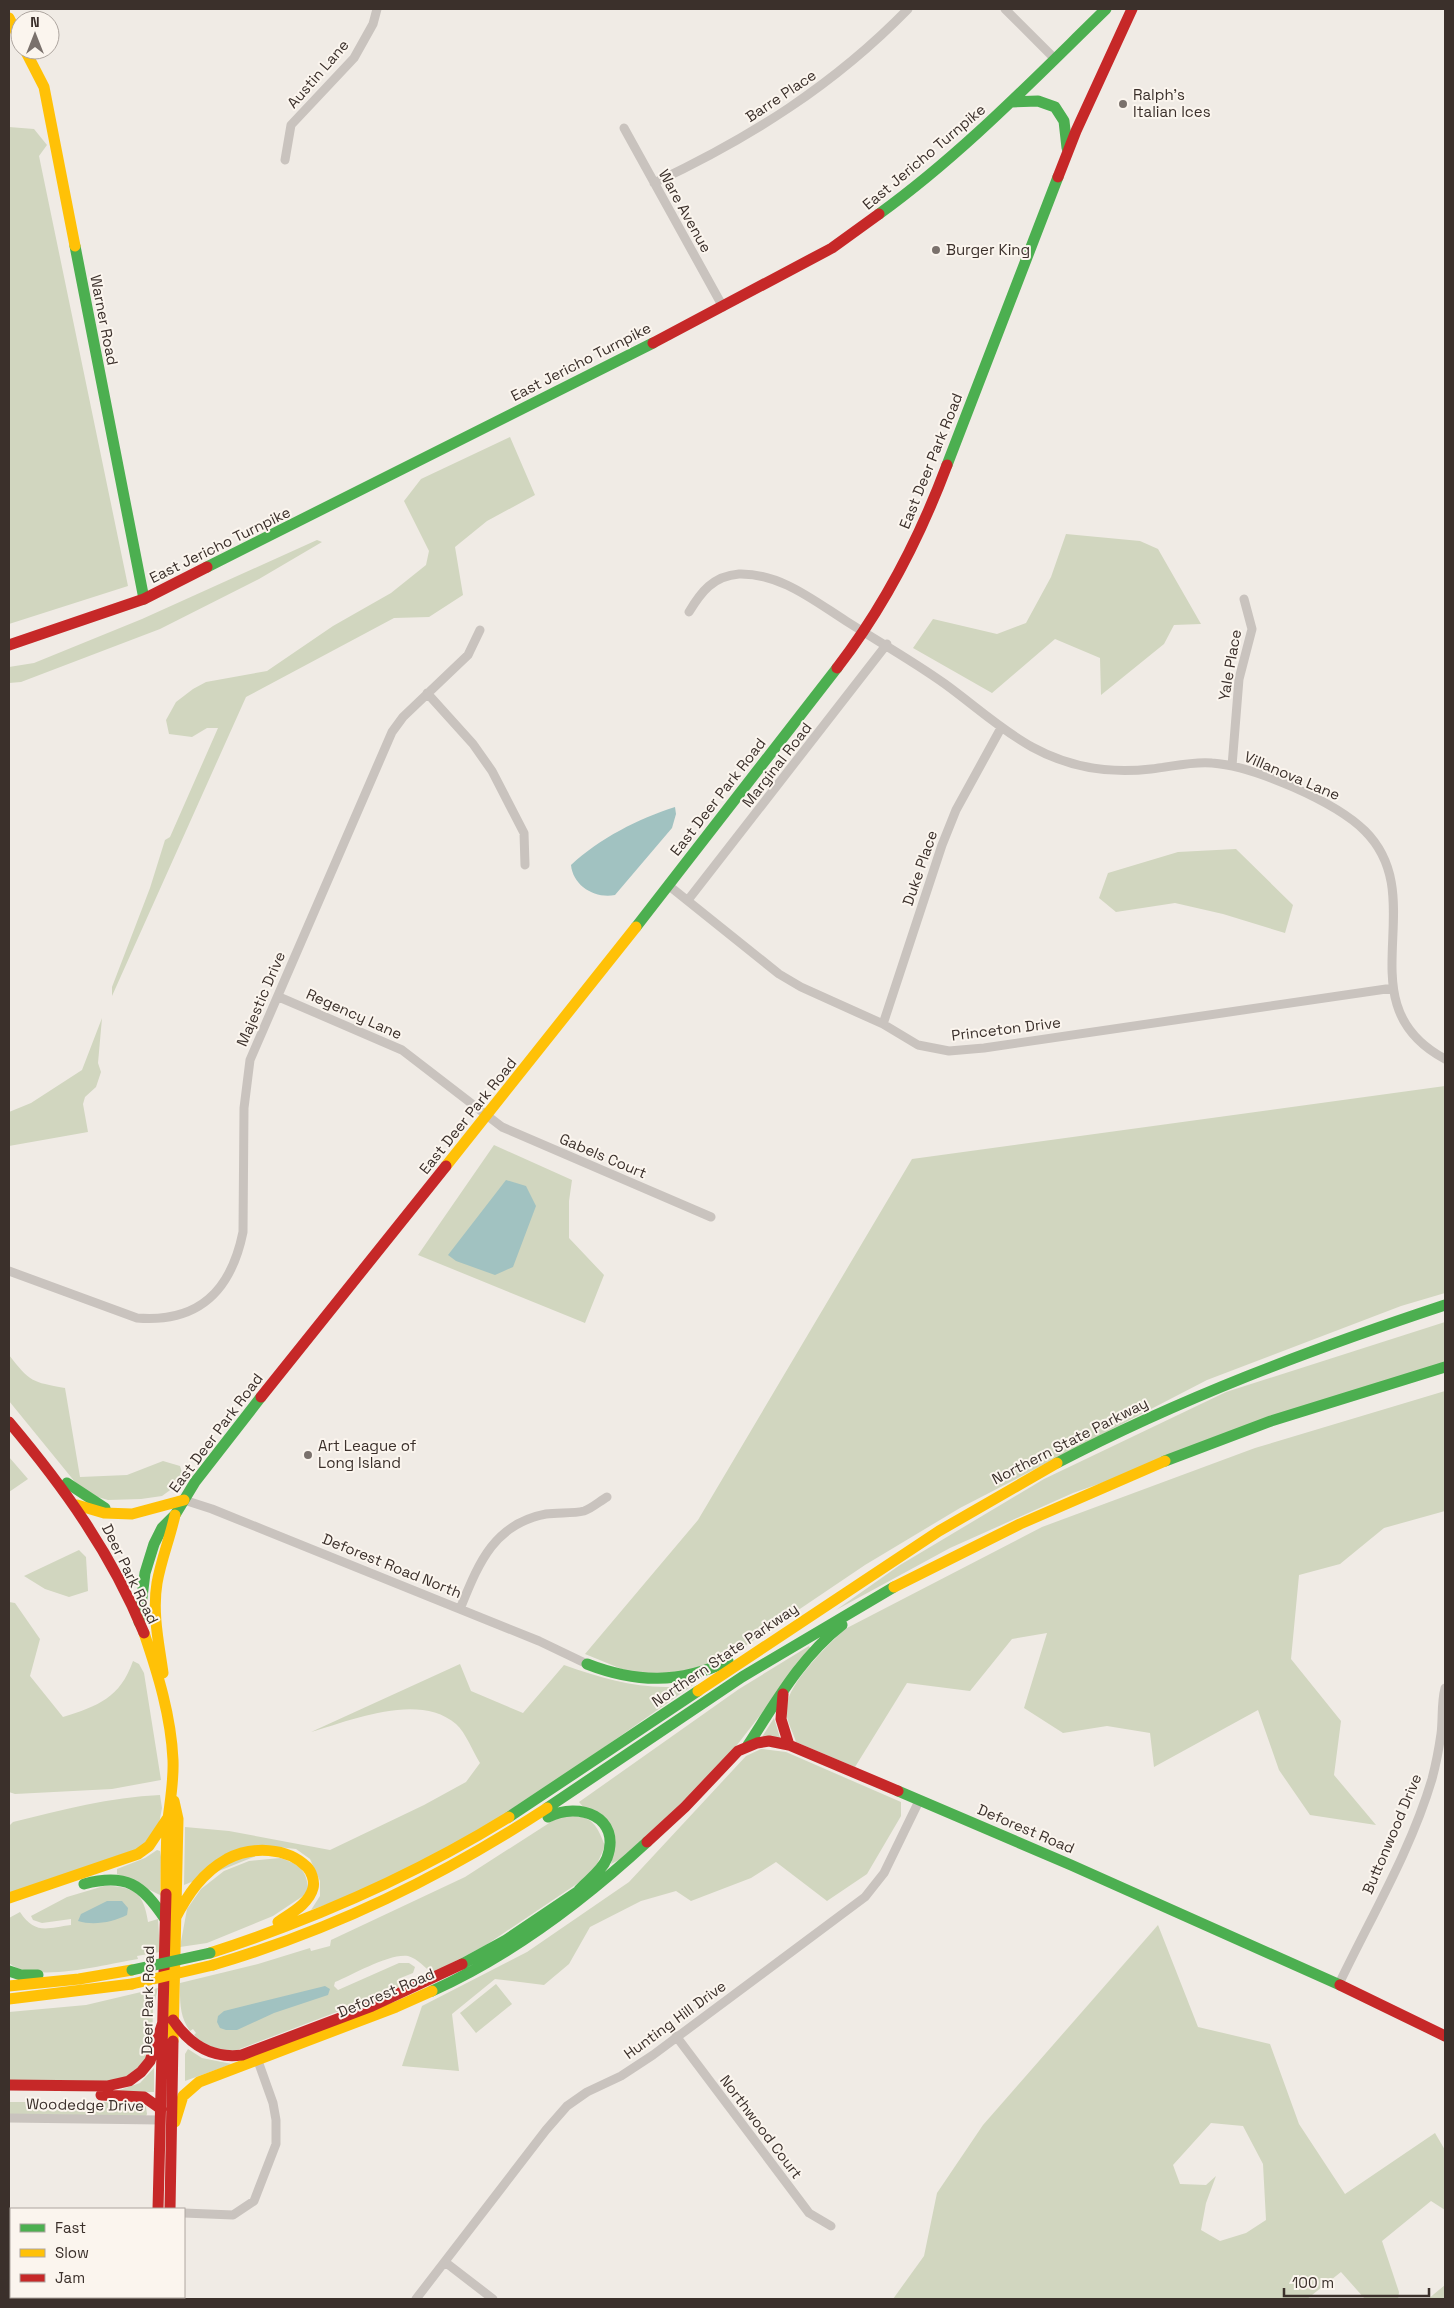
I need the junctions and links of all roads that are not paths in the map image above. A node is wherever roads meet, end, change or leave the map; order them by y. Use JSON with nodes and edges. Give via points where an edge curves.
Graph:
{"nodes":[{"id":1,"x":377,"y":9,"type":"edge"},
{"id":2,"x":908,"y":9,"type":"edge"},
{"id":3,"x":1005,"y":9,"type":"edge"},
{"id":4,"x":1106,"y":9,"type":"edge"},
{"id":5,"x":1132,"y":9,"type":"edge"},
{"id":6,"x":1054,"y":58,"type":"junction"},
{"id":7,"x":30,"y":60,"type":"edge"},
{"id":8,"x":1012,"y":102,"type":"junction"},
{"id":9,"x":624,"y":128,"type":"dead end"},
{"id":10,"x":1067,"y":153,"type":"junction"},
{"id":11,"x":285,"y":160,"type":"dead end"},
{"id":12,"x":654,"y":183,"type":"junction"},
{"id":13,"x":723,"y":307,"type":"junction"},
{"id":14,"x":144,"y":598,"type":"junction"},
{"id":15,"x":1244,"y":599,"type":"dead end"},
{"id":16,"x":689,"y":612,"type":"dead end"},
{"id":17,"x":480,"y":630,"type":"dead end"},
{"id":18,"x":865,"y":632,"type":"junction"},
{"id":19,"x":887,"y":644,"type":"junction"},
{"id":20,"x":9,"y":645,"type":"edge"},
{"id":21,"x":427,"y":693,"type":"junction"},
{"id":22,"x":1001,"y":728,"type":"junction"},
{"id":23,"x":1232,"y":766,"type":"junction"},
{"id":24,"x":525,"y":865,"type":"dead end"},
{"id":25,"x":668,"y":885,"type":"junction"},
{"id":26,"x":688,"y":900,"type":"junction"},
{"id":27,"x":1393,"y":988,"type":"junction"},
{"id":28,"x":278,"y":997,"type":"junction"},
{"id":29,"x":883,"y":1024,"type":"junction"},
{"id":30,"x":1445,"y":1059,"type":"edge"},
{"id":31,"x":487,"y":1117,"type":"junction"},
{"id":32,"x":711,"y":1217,"type":"dead end"},
{"id":33,"x":9,"y":1271,"type":"edge"},
{"id":34,"x":1445,"y":1305,"type":"edge"},
{"id":35,"x":1445,"y":1367,"type":"edge"},
{"id":36,"x":9,"y":1422,"type":"edge"},
{"id":37,"x":44,"y":1462,"type":"junction"},
{"id":38,"x":607,"y":1497,"type":"dead end"},
{"id":39,"x":184,"y":1500,"type":"junction"},
{"id":40,"x":77,"y":1505,"type":"junction"},
{"id":41,"x":122,"y":1515,"type":"junction"},
{"id":42,"x":175,"y":1515,"type":"junction"},
{"id":43,"x":927,"y":1568,"type":"junction"},
{"id":44,"x":460,"y":1609,"type":"junction"},
{"id":45,"x":139,"y":1622,"type":"junction"},
{"id":46,"x":786,"y":1632,"type":"junction"},
{"id":47,"x":587,"y":1664,"type":"joint"},
{"id":48,"x":1445,"y":1688,"type":"edge"},
{"id":49,"x":783,"y":1693,"type":"junction"},
{"id":50,"x":167,"y":1713,"type":"junction"},
{"id":51,"x":748,"y":1744,"type":"junction"},
{"id":52,"x":789,"y":1745,"type":"junction"},
{"id":53,"x":172,"y":1793,"type":"junction"},
{"id":54,"x":919,"y":1801,"type":"junction"},
{"id":55,"x":168,"y":1819,"type":"junction"},
{"id":56,"x":479,"y":1851,"type":"junction"},
{"id":57,"x":623,"y":1863,"type":"junction"},
{"id":58,"x":579,"y":1890,"type":"junction"},
{"id":59,"x":9,"y":1898,"type":"edge"},
{"id":60,"x":9,"y":1909,"type":"edge"},
{"id":61,"x":170,"y":1919,"type":"junction"},
{"id":62,"x":210,"y":1953,"type":"junction"},
{"id":63,"x":9,"y":1971,"type":"edge"},
{"id":64,"x":106,"y":1975,"type":"junction"},
{"id":65,"x":1339,"y":1984,"type":"junction"},
{"id":66,"x":9,"y":1986,"type":"edge"},
{"id":67,"x":9,"y":1999,"type":"edge"},
{"id":68,"x":168,"y":2021,"type":"junction"},
{"id":69,"x":676,"y":2036,"type":"junction"},
{"id":70,"x":1445,"y":2036,"type":"edge"},
{"id":71,"x":258,"y":2061,"type":"junction"},
{"id":72,"x":9,"y":2085,"type":"edge"},
{"id":73,"x":9,"y":2094,"type":"edge"},
{"id":74,"x":160,"y":2115,"type":"junction"},
{"id":75,"x":9,"y":2118,"type":"edge"},
{"id":76,"x":172,"y":2139,"type":"junction"},
{"id":77,"x":158,"y":2208,"type":"edge"},
{"id":78,"x":170,"y":2208,"type":"edge"},
{"id":79,"x":185,"y":2214,"type":"edge"},
{"id":80,"x":831,"y":2226,"type":"dead end"},
{"id":81,"x":446,"y":2262,"type":"junction"},
{"id":82,"x":416,"y":2299,"type":"edge"},
{"id":83,"x":493,"y":2299,"type":"edge"}],
"edges":[{"from":1,"to":11,"type":"street","name":"Austin Lane","via":[[373,24],[354,58],[291,125]]},
{"from":2,"to":12,"type":"street","name":"Barre Place","via":[[855,59],[793,107],[734,144]]},
{"from":3,"to":6,"type":"street"},
{"from":4,"to":6,"type":"main road","name":"East Jericho Turnpike"},
{"from":5,"to":10,"type":"main road","name":"East Deer Park Road"},
{"from":6,"to":8,"type":"main road","name":"East Jericho Turnpike"},
{"from":7,"to":14,"type":"main road","name":"Warner Road","via":[[44,87]]},
{"from":8,"to":10,"type":"main road","via":[[1046,101],[1055,106],[1064,120]]},
{"from":8,"to":13,"type":"main road","name":"East Jericho Turnpike","via":[[915,188],[864,226],[832,248]]},
{"from":9,"to":12,"type":"street","name":"Ware Avenue"},
{"from":10,"to":18,"type":"main road","name":"East Deer Park Road","via":[[934,500]]},
{"from":12,"to":13,"type":"street","name":"Ware Avenue"},
{"from":13,"to":14,"type":"main road","name":"East Jericho Turnpike"},
{"from":14,"to":20,"type":"main road","name":"East Jericho Turnpike"},
{"from":15,"to":23,"type":"street","name":"Yale Place","via":[[1252,629],[1238,679]]},
{"from":16,"to":18,"type":"street","name":"Villanova Lane","via":[[711,583],[739,574],[763,576],[788,584]]},
{"from":17,"to":21,"type":"street","name":"Majestic Drive","via":[[468,655]]},
{"from":18,"to":19,"type":"street","name":"Villanova Lane"},
{"from":18,"to":25,"type":"main road","name":"East Deer Park Road"},
{"from":19,"to":22,"type":"street","name":"Villanova Lane"},
{"from":19,"to":26,"type":"street","name":"Marginal Road"},
{"from":21,"to":24,"type":"street","via":[[473,744],[492,771],[524,834]]},
{"from":21,"to":28,"type":"street","name":"Majestic Drive","via":[[403,716],[386,745]]},
{"from":22,"to":23,"type":"street","name":"Villanova Lane","via":[[1060,761],[1091,770],[1122,771],[1194,763]]},
{"from":22,"to":29,"type":"street","name":"Duke Place","via":[[956,810]]},
{"from":23,"to":27,"type":"street","name":"Villanova Lane","via":[[1259,774],[1330,805],[1366,833],[1380,850],[1392,886]]},
{"from":25,"to":26,"type":"street","name":"Princeton Drive"},
{"from":25,"to":31,"type":"main road","name":"East Deer Park Road"},
{"from":26,"to":29,"type":"street","name":"Princeton Drive","via":[[779,974]]},
{"from":27,"to":29,"type":"street","name":"Princeton Drive","via":[[949,1051],[918,1045]]},
{"from":27,"to":30,"type":"street","name":"Villanova Lane","via":[[1395,1005],[1413,1036]]},
{"from":28,"to":31,"type":"street","name":"Regency Lane","via":[[402,1050]]},
{"from":28,"to":33,"type":"street","name":"Majestic Drive","via":[[259,1036],[245,1084],[243,1232],[238,1256],[229,1277],[213,1295],[194,1309],[173,1317],[137,1318]]},
{"from":31,"to":32,"type":"street","name":"Gabels Court","via":[[544,1146]]},
{"from":31,"to":39,"type":"main road","name":"East Deer Park Road","via":[[313,1330],[194,1482]]},
{"from":34,"to":46,"type":"main road","name":"Northern State Parkway","via":[[1282,1361],[1119,1431],[965,1514]]},
{"from":35,"to":43,"type":"main road","name":"Northern State Parkway","via":[[1298,1411],[1150,1465]]},
{"from":36,"to":37,"type":"main road","name":"Deer Park Road"},
{"from":37,"to":40,"type":"main road","name":"Deer Park Road"},
{"from":37,"to":41,"type":"main road","via":[[81,1494]]},
{"from":38,"to":44,"type":"street","via":[[584,1511],[543,1515],[503,1533],[477,1568]]},
{"from":39,"to":41,"type":"main road","via":[[175,1500],[140,1514]]},
{"from":39,"to":42,"type":"main road","name":"East Deer Park Road"},
{"from":39,"to":44,"type":"street","name":"Deforest Road North"},
{"from":40,"to":41,"type":"main road"},
{"from":40,"to":45,"type":"main road","name":"Deer Park Road","via":[[106,1552]]},
{"from":42,"to":45,"type":"main road","name":"East Deer Park Road","via":[[162,1528],[154,1544]]},
{"from":42,"to":50,"type":"main road","name":"East Deer Park Road","via":[[159,1576],[156,1602]]},
{"from":43,"to":49,"type":"main road","via":[[888,1598],[833,1631]]},
{"from":43,"to":56,"type":"main road","name":"Northern State Parkway","via":[[779,1654]]},
{"from":44,"to":47,"type":"street","name":"Deforest Road North"},
{"from":45,"to":50,"type":"main road","name":"Deer Park Road"},
{"from":46,"to":47,"type":"main road","via":[[715,1668],[684,1678],[638,1679]]},
{"from":46,"to":62,"type":"main road","name":"Northern State Parkway","via":[[455,1851],[392,1884],[318,1916]]},
{"from":48,"to":65,"type":"street","name":"Buttonwood Drive","via":[[1441,1704],[1441,1733],[1427,1792],[1400,1857]]},
{"from":49,"to":51,"type":"main road"},
{"from":49,"to":52,"type":"main road","via":[[781,1719]]},
{"from":50,"to":53,"type":"main road","name":"Deer Park Road"},
{"from":51,"to":52,"type":"main road","name":"Deforest Road","via":[[768,1741]]},
{"from":51,"to":57,"type":"main road","name":"Deforest Road"},
{"from":52,"to":54,"type":"main road","name":"Deforest Road"},
{"from":53,"to":55,"type":"main road","name":"Deer Park Road"},
{"from":53,"to":61,"type":"main road","name":"Deer Park Road","via":[[178,1819]]},
{"from":54,"to":65,"type":"main road","name":"Deforest Road","via":[[1036,1849]]},
{"from":54,"to":69,"type":"street","name":"Hunting Hill Drive","via":[[884,1873],[864,1897]]},
{"from":55,"to":59,"type":"main road","via":[[149,1846],[138,1854]]},
{"from":55,"to":61,"type":"main road","name":"Deer Park Road"},
{"from":56,"to":58,"type":"main road","via":[[532,1827],[562,1809],[589,1811],[606,1830],[608,1851],[601,1867]]},
{"from":56,"to":67,"type":"main road","name":"Northern State Parkway","bridge":true,"via":[[409,1890],[322,1929],[264,1950],[132,1984]]},
{"from":57,"to":58,"type":"main road","name":"Deforest Road"},
{"from":57,"to":71,"type":"main road","name":"Deforest Road","via":[[561,1915],[473,1970],[396,2008]]},
{"from":58,"to":68,"type":"main road","name":"Deforest Road","via":[[516,1934],[430,1981],[370,2007],[247,2052],[228,2056],[205,2051]]},
{"from":60,"to":61,"type":"main road","via":[[97,1880],[114,1878],[129,1881],[144,1890]]},
{"from":61,"to":62,"type":"main road","via":[[194,1886],[227,1860],[249,1852],[270,1850],[289,1852],[302,1859],[313,1882],[306,1905],[285,1919]]},
{"from":61,"to":68,"type":"main road","name":"Deer Park Road"},
{"from":62,"to":64,"type":"main road","name":"Northern State Parkway","bridge":true},
{"from":63,"to":64,"type":"main road","via":[[28,1975]]},
{"from":64,"to":66,"type":"main road","name":"Northern State Parkway"},
{"from":65,"to":70,"type":"main road","name":"Deforest Road"},
{"from":68,"to":72,"type":"main road","via":[[150,2061],[129,2081],[107,2086]]},
{"from":68,"to":74,"type":"main road","name":"Deer Park Road"},
{"from":68,"to":76,"type":"main road","name":"Deer Park Road"},
{"from":69,"to":80,"type":"street","name":"Northwood Court","via":[[808,2213]]},
{"from":69,"to":81,"type":"street","name":"Hunting Hill Drive","via":[[621,2076],[567,2106]]},
{"from":71,"to":76,"type":"main road","name":"Deforest Road","via":[[204,2079],[190,2088],[179,2106]]},
{"from":71,"to":79,"type":"street","via":[[273,2103],[276,2144],[254,2200],[233,2215]]},
{"from":73,"to":74,"type":"main road","via":[[134,2095],[148,2098]]},
{"from":74,"to":75,"type":"street","name":"Woodedge Drive"},
{"from":74,"to":77,"type":"main road","name":"Deer Park Road"},
{"from":76,"to":78,"type":"main road","name":"Deer Park Road"},
{"from":81,"to":82,"type":"street","name":"Hunting Hill Drive"},
{"from":81,"to":83,"type":"street"}]}
